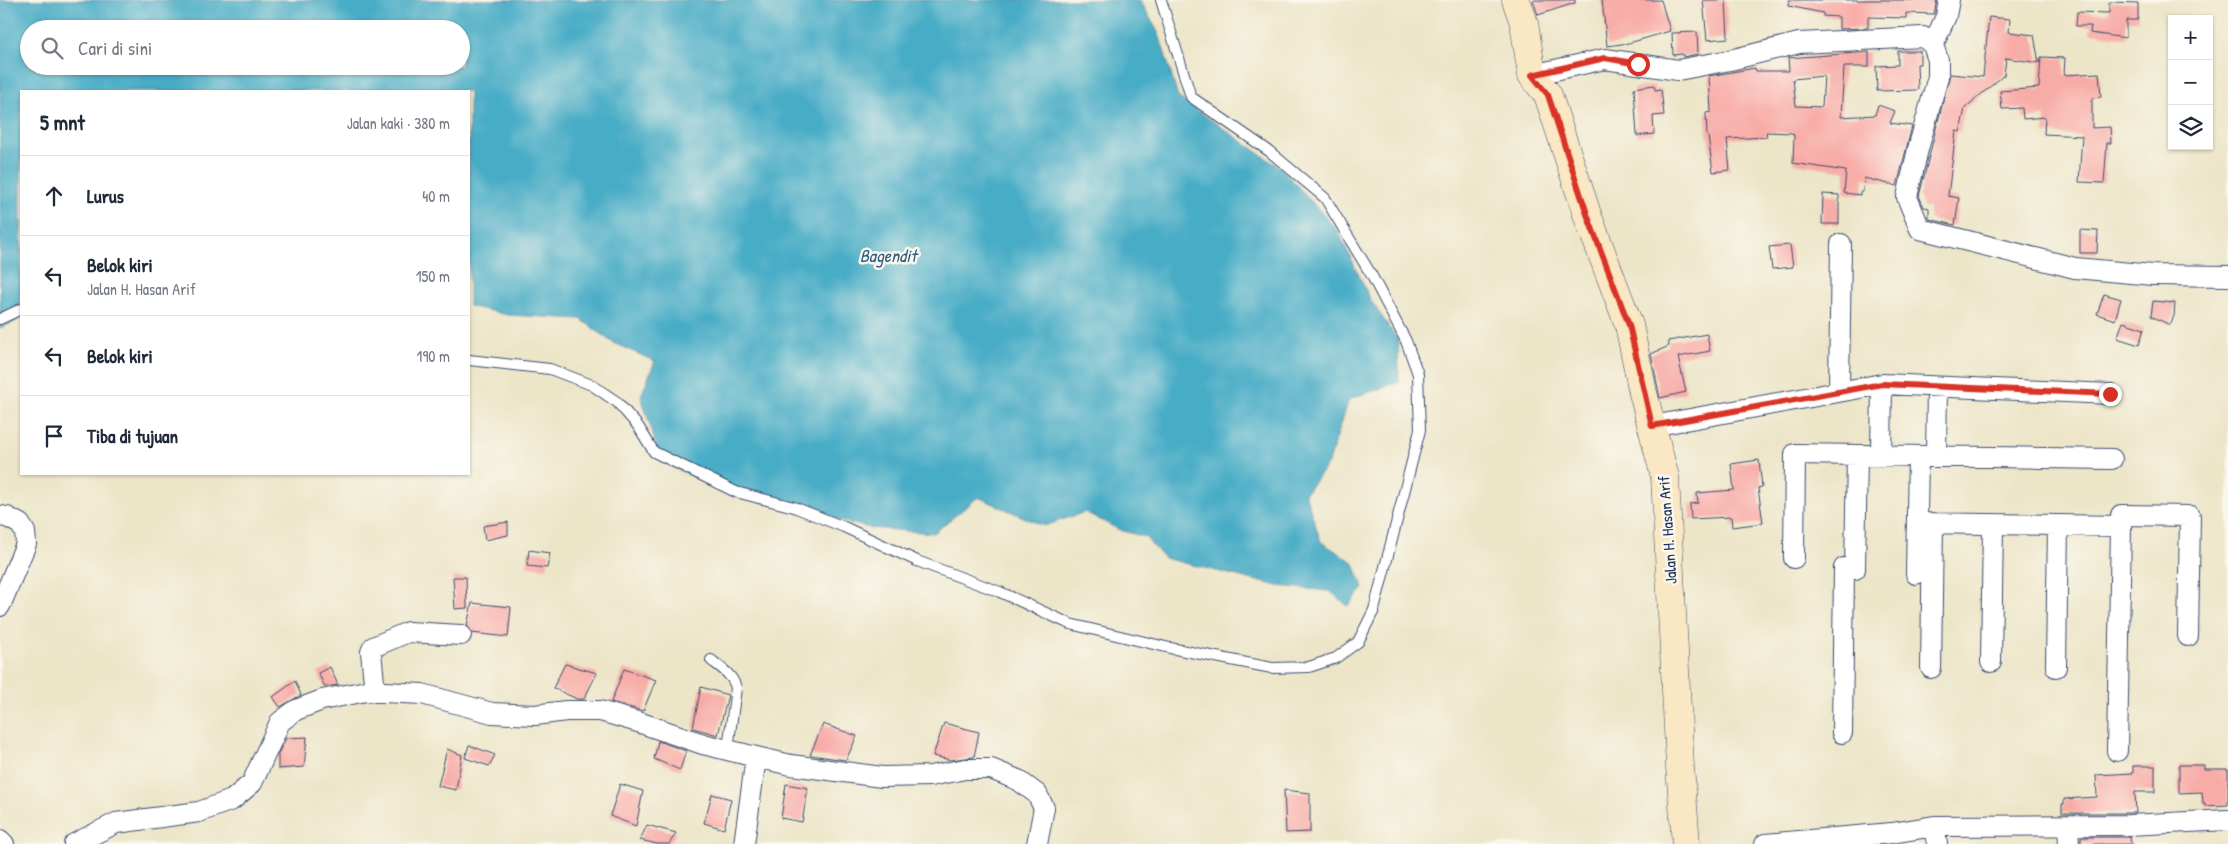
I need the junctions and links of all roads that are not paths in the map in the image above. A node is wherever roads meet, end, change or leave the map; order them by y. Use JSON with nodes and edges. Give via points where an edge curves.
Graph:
{"nodes":[{"id":1,"x":1161,"y":0,"type":"edge"},
{"id":2,"x":1516,"y":0,"type":"edge"},
{"id":3,"x":1948,"y":0,"type":"edge"},
{"id":4,"x":1933,"y":45,"type":"junction"},
{"id":5,"x":1532,"y":75,"type":"junction"},
{"id":6,"x":1841,"y":244,"type":"dead end"},
{"id":7,"x":2228,"y":276,"type":"edge"},
{"id":8,"x":20,"y":309,"type":"edge"},
{"id":9,"x":0,"y":318,"type":"edge"},
{"id":10,"x":470,"y":360,"type":"edge"},
{"id":11,"x":1882,"y":384,"type":"junction"},
{"id":12,"x":1937,"y":387,"type":"junction"},
{"id":13,"x":1839,"y":392,"type":"junction"},
{"id":14,"x":2110,"y":394,"type":"dead end"},
{"id":15,"x":1652,"y":426,"type":"junction"},
{"id":16,"x":1857,"y":455,"type":"junction"},
{"id":17,"x":1881,"y":455,"type":"junction"},
{"id":18,"x":1927,"y":456,"type":"junction"},
{"id":19,"x":2112,"y":459,"type":"dead end"},
{"id":20,"x":0,"y":516,"type":"edge"},
{"id":21,"x":1925,"y":523,"type":"junction"},
{"id":22,"x":1993,"y":524,"type":"junction"},
{"id":23,"x":2058,"y":525,"type":"junction"},
{"id":24,"x":2121,"y":526,"type":"junction"},
{"id":25,"x":1794,"y":558,"type":"dead end"},
{"id":26,"x":1916,"y":574,"type":"dead end"},
{"id":27,"x":0,"y":606,"type":"edge"},
{"id":28,"x":461,"y":635,"type":"dead end"},
{"id":29,"x":2188,"y":636,"type":"dead end"},
{"id":30,"x":711,"y":660,"type":"dead end"},
{"id":31,"x":1991,"y":662,"type":"dead end"},
{"id":32,"x":2056,"y":667,"type":"dead end"},
{"id":33,"x":1930,"y":668,"type":"dead end"},
{"id":34,"x":375,"y":692,"type":"junction"},
{"id":35,"x":1842,"y":733,"type":"dead end"},
{"id":36,"x":728,"y":749,"type":"junction"},
{"id":37,"x":2117,"y":751,"type":"dead end"},
{"id":38,"x":756,"y":756,"type":"junction"},
{"id":39,"x":2228,"y":820,"type":"edge"},
{"id":40,"x":1935,"y":835,"type":"edge"},
{"id":41,"x":2068,"y":835,"type":"edge"},
{"id":42,"x":0,"y":840,"type":"edge"},
{"id":43,"x":4,"y":844,"type":"edge"},
{"id":44,"x":74,"y":844,"type":"edge"},
{"id":45,"x":744,"y":844,"type":"edge"},
{"id":46,"x":1037,"y":844,"type":"edge"},
{"id":47,"x":1686,"y":844,"type":"edge"},
{"id":48,"x":1765,"y":844,"type":"edge"}],
"edges":[{"from":1,"to":10,"type":"lane","via":[[1191,97],[1269,151],[1325,198],[1372,276],[1406,341],[1418,374],[1420,430],[1374,610],[1358,642],[1336,658],[1309,668],[1272,668],[1070,624],[1000,592],[917,562],[802,510],[736,492],[654,452],[638,426],[617,402],[592,386],[550,369]]},
{"from":2,"to":5,"type":"main road","name":"Jalan H. Hasan Arif","via":[[1524,23]]},
{"from":3,"to":4,"type":"street","via":[[1946,16]]},
{"from":4,"to":5,"type":"street","via":[[1923,37],[1799,42],[1678,70],[1605,58]]},
{"from":4,"to":7,"type":"street","via":[[1938,60],[1938,77],[1907,197],[1920,229],[2075,268],[2153,275]]},
{"from":5,"to":15,"type":"main road","name":"Jalan H. Hasan Arif","via":[[1548,95],[1588,217],[1629,325]]},
{"from":6,"to":13,"type":"street"},
{"from":8,"to":9,"type":"lane"},
{"from":11,"to":12,"type":"street"},
{"from":11,"to":13,"type":"street"},
{"from":11,"to":17,"type":"street"},
{"from":12,"to":14,"type":"street"},
{"from":12,"to":18,"type":"street"},
{"from":13,"to":15,"type":"street"},
{"from":15,"to":47,"type":"main road","name":"Jalan H. Hasan Arif","via":[[1666,477]]},
{"from":16,"to":17,"type":"street"},
{"from":16,"to":25,"type":"street","via":[[1795,454]]},
{"from":16,"to":35,"type":"street","via":[[1855,569],[1844,568]]},
{"from":17,"to":18,"type":"street"},
{"from":18,"to":19,"type":"street"},
{"from":18,"to":21,"type":"street"},
{"from":20,"to":27,"type":"street","via":[[20,524],[26,544]]},
{"from":21,"to":22,"type":"street"},
{"from":21,"to":26,"type":"street"},
{"from":21,"to":33,"type":"street"},
{"from":22,"to":23,"type":"street"},
{"from":22,"to":31,"type":"street"},
{"from":23,"to":24,"type":"street"},
{"from":23,"to":32,"type":"street"},
{"from":24,"to":29,"type":"street","via":[[2121,515],[2190,516]]},
{"from":24,"to":37,"type":"street"},
{"from":28,"to":34,"type":"street","via":[[408,632],[373,647]]},
{"from":30,"to":36,"type":"lane","via":[[730,676],[736,688]]},
{"from":34,"to":36,"type":"street","via":[[422,694],[492,713],[600,712]]},
{"from":34,"to":44,"type":"street","via":[[322,700],[296,710],[280,722],[252,783],[232,800],[199,812],[116,823]]},
{"from":36,"to":38,"type":"street"},
{"from":38,"to":45,"type":"street"},
{"from":38,"to":46,"type":"street","via":[[791,765],[882,777],[930,776],[964,769],[991,770],[1018,780],[1037,794],[1044,808]]},
{"from":39,"to":41,"type":"street"},
{"from":40,"to":41,"type":"street"},
{"from":40,"to":48,"type":"street","via":[[1892,833]]},
{"from":42,"to":43,"type":"street"}]}
